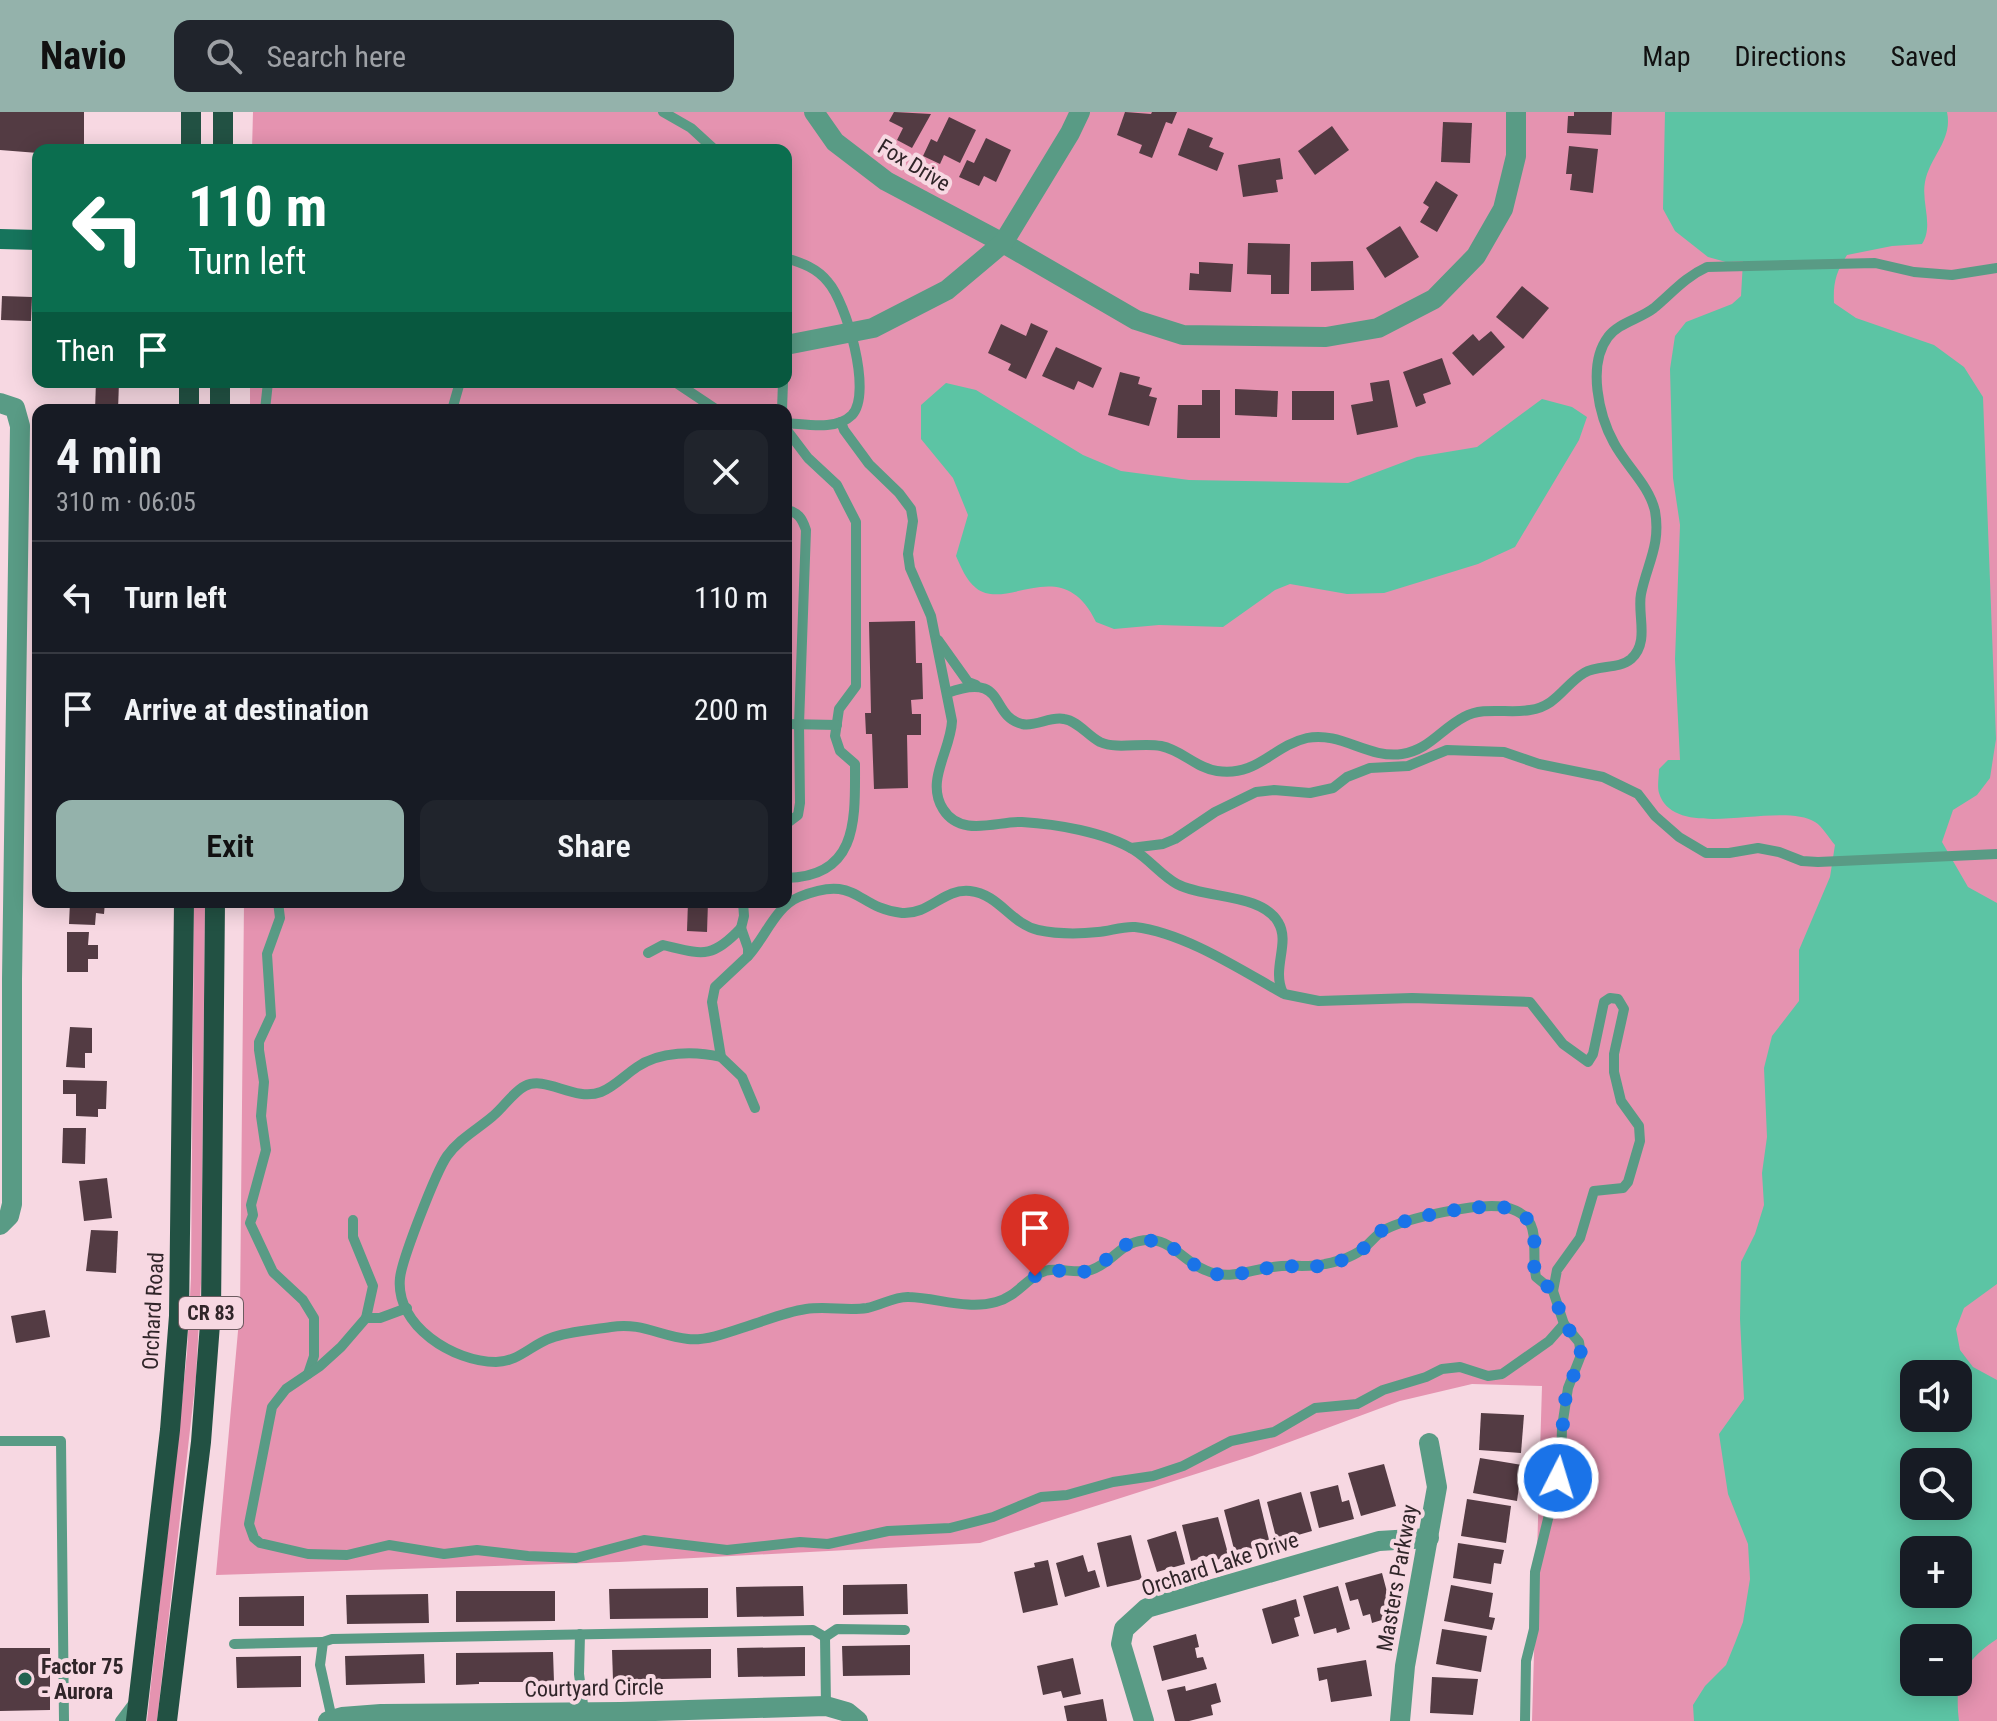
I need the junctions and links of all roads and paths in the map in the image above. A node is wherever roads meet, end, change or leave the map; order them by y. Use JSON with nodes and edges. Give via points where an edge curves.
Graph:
{"nodes":[{"id":1,"x":191,"y":112,"type":"edge"},
{"id":2,"x":223,"y":112,"type":"edge"},
{"id":3,"x":663,"y":112,"type":"edge"},
{"id":4,"x":814,"y":112,"type":"edge"},
{"id":5,"x":1080,"y":112,"type":"edge"},
{"id":6,"x":1516,"y":112,"type":"edge"},
{"id":7,"x":191,"y":144,"type":"edge"},
{"id":8,"x":223,"y":144,"type":"edge"},
{"id":9,"x":708,"y":144,"type":"edge"},
{"id":10,"x":0,"y":239,"type":"edge"},
{"id":11,"x":32,"y":240,"type":"edge"},
{"id":12,"x":1003,"y":243,"type":"junction"},
{"id":13,"x":792,"y":260,"type":"edge"},
{"id":14,"x":1997,"y":268,"type":"edge"},
{"id":15,"x":850,"y":333,"type":"junction"},
{"id":16,"x":792,"y":344,"type":"edge"},
{"id":17,"x":684,"y":388,"type":"edge"},
{"id":18,"x":0,"y":403,"type":"edge"},
{"id":19,"x":708,"y":404,"type":"edge"},
{"id":20,"x":841,"y":422,"type":"junction"},
{"id":21,"x":792,"y":426,"type":"edge"},
{"id":22,"x":792,"y":435,"type":"edge"},
{"id":23,"x":792,"y":511,"type":"edge"},
{"id":24,"x":931,"y":616,"type":"junction"},
{"id":25,"x":981,"y":687,"type":"junction"},
{"id":26,"x":947,"y":693,"type":"junction"},
{"id":27,"x":792,"y":724,"type":"edge"},
{"id":28,"x":799,"y":724,"type":"junction"},
{"id":29,"x":837,"y":725,"type":"junction"},
{"id":30,"x":792,"y":820,"type":"edge"},
{"id":31,"x":1131,"y":848,"type":"junction"},
{"id":32,"x":1997,"y":854,"type":"edge"},
{"id":33,"x":792,"y":878,"type":"edge"},
{"id":34,"x":792,"y":903,"type":"edge"},
{"id":35,"x":184,"y":908,"type":"edge"},
{"id":36,"x":215,"y":908,"type":"edge"},
{"id":37,"x":279,"y":908,"type":"edge"},
{"id":38,"x":743,"y":908,"type":"edge"},
{"id":39,"x":783,"y":908,"type":"edge"},
{"id":40,"x":741,"y":928,"type":"junction"},
{"id":41,"x":648,"y":953,"type":"dead end"},
{"id":42,"x":748,"y":956,"type":"junction"},
{"id":43,"x":6,"y":978,"type":"edge"},
{"id":44,"x":1284,"y":994,"type":"junction"},
{"id":45,"x":721,"y":1057,"type":"junction"},
{"id":46,"x":755,"y":1108,"type":"dead end"},
{"id":47,"x":353,"y":1220,"type":"dead end"},
{"id":48,"x":0,"y":1225,"type":"edge"},
{"id":49,"x":1553,"y":1291,"type":"junction"},
{"id":50,"x":407,"y":1308,"type":"junction"},
{"id":51,"x":366,"y":1318,"type":"junction"},
{"id":52,"x":1564,"y":1324,"type":"junction"},
{"id":53,"x":307,"y":1376,"type":"junction"},
{"id":54,"x":0,"y":1441,"type":"edge"},
{"id":55,"x":1429,"y":1443,"type":"dead end"},
{"id":56,"x":1429,"y":1538,"type":"junction"},
{"id":57,"x":905,"y":1630,"type":"dead end"},
{"id":58,"x":580,"y":1634,"type":"junction"},
{"id":59,"x":825,"y":1637,"type":"junction"},
{"id":60,"x":323,"y":1642,"type":"junction"},
{"id":61,"x":234,"y":1644,"type":"dead end"},
{"id":62,"x":139,"y":1696,"type":"junction"},
{"id":63,"x":826,"y":1706,"type":"junction"},
{"id":64,"x":788,"y":1715,"type":"edge"},
{"id":65,"x":584,"y":1716,"type":"edge"},
{"id":66,"x":662,"y":1716,"type":"edge"},
{"id":67,"x":381,"y":1717,"type":"edge"},
{"id":68,"x":507,"y":1717,"type":"edge"},
{"id":69,"x":330,"y":1720,"type":"edge"},
{"id":70,"x":64,"y":1721,"type":"edge"},
{"id":71,"x":120,"y":1721,"type":"edge"},
{"id":72,"x":136,"y":1721,"type":"edge"},
{"id":73,"x":167,"y":1721,"type":"edge"},
{"id":74,"x":858,"y":1721,"type":"edge"},
{"id":75,"x":1144,"y":1721,"type":"edge"},
{"id":76,"x":1400,"y":1721,"type":"edge"},
{"id":77,"x":1525,"y":1721,"type":"edge"}],
"edges":[{"from":1,"to":7,"type":"main road"},
{"from":2,"to":8,"type":"main road"},
{"from":3,"to":9,"type":"lane"},
{"from":4,"to":12,"type":"street","name":"Fox Drive","via":[[835,142],[886,181]]},
{"from":5,"to":12,"type":"street"},
{"from":6,"to":12,"type":"street","name":"Fox Drive","via":[[1516,156],[1503,209],[1476,256],[1434,299],[1378,328],[1326,337],[1183,335],[1136,320]]},
{"from":10,"to":11,"type":"street"},
{"from":12,"to":15,"type":"street","via":[[947,290],[873,328]]},
{"from":13,"to":15,"type":"lane","via":[[819,272],[831,285]]},
{"from":14,"to":25,"type":"lane","via":[[1952,275],[1867,263],[1707,267],[1613,332],[1603,347],[1598,386],[1602,418],[1648,492],[1657,525],[1641,594],[1640,646],[1630,660],[1587,671],[1555,701],[1539,708],[1465,716],[1422,748],[1403,754],[1384,754],[1323,736],[1299,740],[1257,765],[1231,771],[1203,767],[1160,746],[1106,744],[1063,718],[1022,724]]},
{"from":15,"to":16,"type":"street"},
{"from":15,"to":20,"type":"lane","via":[[861,387],[859,403]]},
{"from":17,"to":19,"type":"lane"},
{"from":18,"to":43,"type":"street","via":[[15,408],[20,426]]},
{"from":20,"to":21,"type":"lane"},
{"from":20,"to":24,"type":"lane","via":[[869,464],[911,509],[910,568]]},
{"from":22,"to":29,"type":"lane","via":[[837,485],[856,522],[856,686],[839,709]]},
{"from":23,"to":28,"type":"lane","via":[[806,530]]},
{"from":24,"to":25,"type":"lane","via":[[938,640],[956,668]]},
{"from":24,"to":26,"type":"lane"},
{"from":25,"to":26,"type":"lane","via":[[962,686]]},
{"from":26,"to":31,"type":"lane","via":[[951,737],[937,777],[938,798],[954,820],[977,828],[1020,822],[1079,830]]},
{"from":27,"to":28,"type":"lane"},
{"from":28,"to":29,"type":"lane"},
{"from":28,"to":30,"type":"lane","via":[[800,803]]},
{"from":29,"to":33,"type":"lane","via":[[840,751],[855,764],[853,830],[828,868]]},
{"from":31,"to":32,"type":"lane","via":[[1175,839],[1256,792],[1333,788],[1370,768],[1408,766],[1447,750],[1504,752],[1603,777],[1638,794],[1679,837],[1706,853],[1758,848],[1818,862]]},
{"from":31,"to":44,"type":"lane","via":[[1177,884],[1257,904],[1271,914],[1282,939],[1277,981]]},
{"from":34,"to":44,"type":"lane","via":[[841,888],[886,908],[915,913],[950,894],[971,891],[992,898],[1035,929],[1146,929],[1206,950]]},
{"from":35,"to":62,"type":"main road","name":"Orchard Road","number":"CR 83","via":[[179,1316]]},
{"from":36,"to":73,"type":"main road","number":"CR 83","via":[[211,1311],[201,1442]]},
{"from":37,"to":53,"type":"lane","via":[[267,954],[272,1012],[259,1042],[266,1150],[250,1223],[273,1272],[314,1318],[314,1356]]},
{"from":38,"to":40,"type":"lane"},
{"from":39,"to":42,"type":"lane"},
{"from":40,"to":41,"type":"lane","via":[[717,950],[691,953],[663,945]]},
{"from":40,"to":42,"type":"lane"},
{"from":42,"to":45,"type":"lane","via":[[712,994]]},
{"from":43,"to":48,"type":"street","via":[[12,1204]]},
{"from":44,"to":49,"type":"lane","via":[[1319,1001],[1522,1000],[1536,1007],[1563,1044],[1588,1062],[1604,1002],[1610,998],[1622,1003],[1614,1072],[1621,1101],[1639,1126],[1639,1147],[1623,1188],[1594,1191],[1580,1238],[1557,1270]]},
{"from":45,"to":46,"type":"lane","via":[[742,1077]]},
{"from":45,"to":50,"type":"lane","via":[[646,1061],[603,1091],[586,1095],[539,1083],[519,1089],[446,1158],[400,1278]]},
{"from":47,"to":51,"type":"lane","via":[[353,1237],[373,1286]]},
{"from":49,"to":50,"type":"lane","via":[[1536,1277],[1535,1237],[1525,1215],[1488,1206],[1402,1223],[1380,1232],[1356,1254],[1319,1266],[1221,1275],[1149,1240],[1123,1246],[1089,1271],[1043,1271],[997,1302],[902,1297],[879,1306],[806,1309],[693,1339],[638,1325],[618,1326],[546,1339],[512,1361],[466,1355],[432,1340]]},
{"from":49,"to":52,"type":"lane"},
{"from":50,"to":51,"type":"lane"},
{"from":51,"to":53,"type":"lane"},
{"from":52,"to":53,"type":"lane","via":[[1502,1374],[1442,1369],[1357,1404],[1315,1408],[1274,1432],[1231,1441],[1168,1471],[1041,1497],[950,1528],[727,1550],[644,1540],[576,1558],[477,1550],[444,1554],[389,1545],[347,1555],[308,1554],[260,1543],[249,1524],[269,1416],[276,1399]]},
{"from":52,"to":77,"type":"lane","via":[[1579,1342],[1581,1355],[1568,1388],[1561,1466],[1535,1572]]},
{"from":54,"to":70,"type":"lane","via":[[61,1441]]},
{"from":55,"to":56,"type":"street","name":"Masters Parkway","via":[[1437,1487]]},
{"from":56,"to":75,"type":"street","name":"Orchard Lake Drive","via":[[1379,1541],[1147,1608],[1124,1629],[1121,1644]]},
{"from":56,"to":76,"type":"street","name":"Masters Parkway"},
{"from":57,"to":59,"type":"lane","via":[[837,1629]]},
{"from":58,"to":59,"type":"lane","via":[[813,1630]]},
{"from":58,"to":60,"type":"lane"},
{"from":58,"to":65,"type":"lane"},
{"from":59,"to":63,"type":"lane"},
{"from":60,"to":61,"type":"lane"},
{"from":60,"to":69,"type":"lane","via":[[320,1665]]},
{"from":62,"to":71,"type":"lane"},
{"from":62,"to":72,"type":"main road","name":"Orchard Road","number":"CR 83"},
{"from":63,"to":64,"type":"street","name":"Courtyard Circle"},
{"from":63,"to":74,"type":"street","name":"Courtyard Circle"},
{"from":64,"to":66,"type":"street","name":"Courtyard Circle"},
{"from":65,"to":66,"type":"street","name":"Courtyard Circle"},
{"from":65,"to":68,"type":"street","name":"Courtyard Circle"},
{"from":67,"to":68,"type":"street","name":"Courtyard Circle"},
{"from":67,"to":69,"type":"street","name":"Courtyard Circle"}]}
